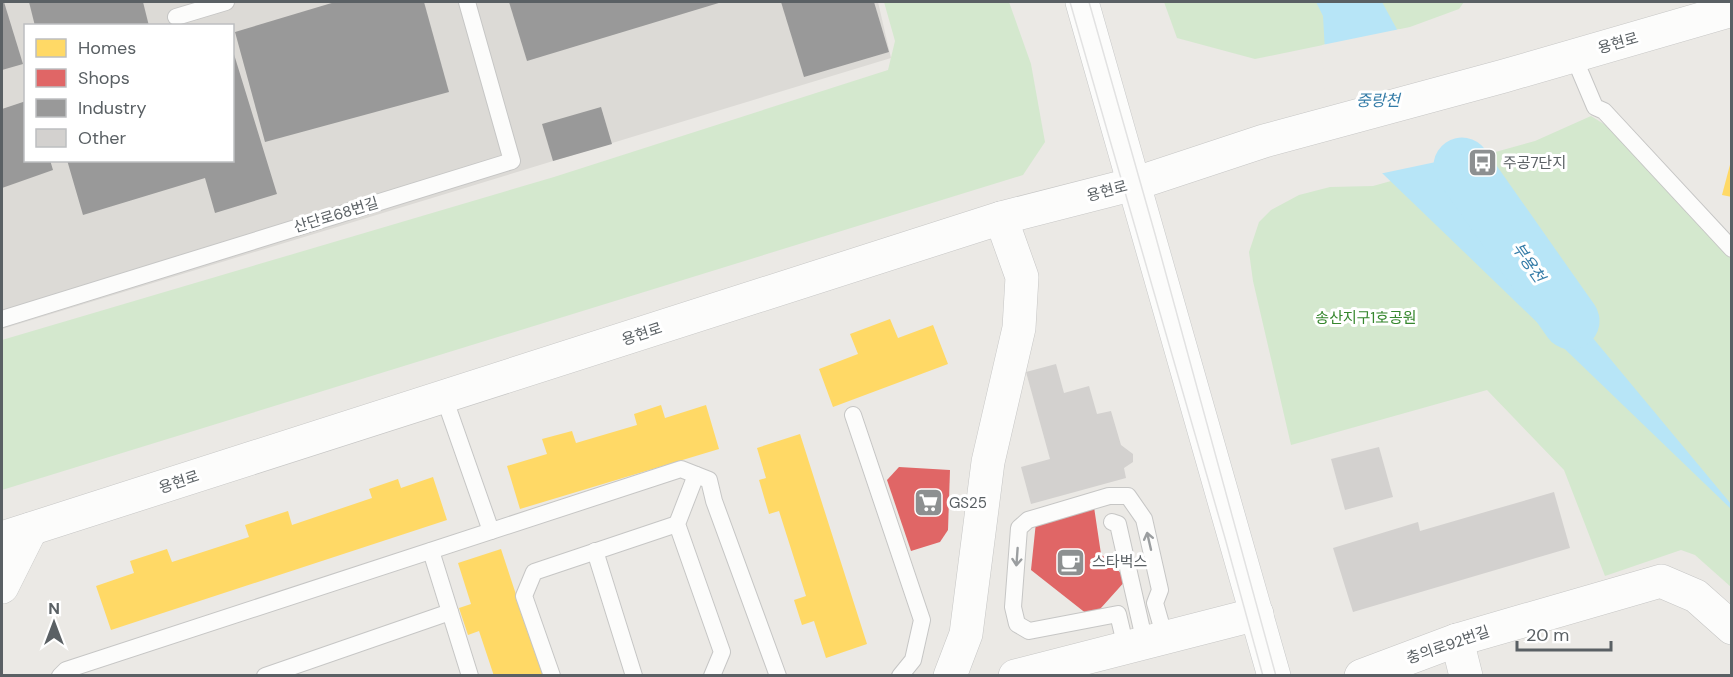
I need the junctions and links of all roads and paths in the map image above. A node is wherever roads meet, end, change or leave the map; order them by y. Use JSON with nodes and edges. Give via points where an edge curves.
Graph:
{"nodes":[{"id":1,"x":226,"y":2,"type":"edge"},
{"id":2,"x":467,"y":2,"type":"edge"},
{"id":3,"x":1082,"y":2,"type":"edge"},
{"id":4,"x":1731,"y":10,"type":"edge"},
{"id":5,"x":176,"y":17,"type":"dead end"},
{"id":6,"x":1573,"y":56,"type":"junction"},
{"id":7,"x":1134,"y":184,"type":"junction"},
{"id":8,"x":1001,"y":218,"type":"junction"},
{"id":9,"x":1731,"y":249,"type":"edge"},
{"id":10,"x":2,"y":319,"type":"edge"},
{"id":11,"x":444,"y":398,"type":"junction"},
{"id":12,"x":853,"y":415,"type":"dead end"},
{"id":13,"x":696,"y":475,"type":"junction"},
{"id":14,"x":1112,"y":522,"type":"dead end"},
{"id":15,"x":677,"y":524,"type":"junction"},
{"id":16,"x":491,"y":531,"type":"junction"},
{"id":17,"x":16,"y":534,"type":"edge"},
{"id":18,"x":431,"y":551,"type":"junction"},
{"id":19,"x":595,"y":551,"type":"junction"},
{"id":20,"x":2,"y":587,"type":"edge"},
{"id":21,"x":1155,"y":603,"type":"junction"},
{"id":22,"x":1137,"y":608,"type":"junction"},
{"id":23,"x":450,"y":612,"type":"junction"},
{"id":24,"x":1118,"y":614,"type":"junction"},
{"id":25,"x":1257,"y":614,"type":"junction"},
{"id":26,"x":1731,"y":628,"type":"edge"},
{"id":27,"x":1456,"y":640,"type":"junction"},
{"id":28,"x":1145,"y":643,"type":"junction"},
{"id":29,"x":60,"y":675,"type":"edge"},
{"id":30,"x":265,"y":675,"type":"edge"},
{"id":31,"x":470,"y":675,"type":"edge"},
{"id":32,"x":552,"y":675,"type":"edge"},
{"id":33,"x":634,"y":675,"type":"edge"},
{"id":34,"x":712,"y":675,"type":"edge"},
{"id":35,"x":778,"y":675,"type":"edge"},
{"id":36,"x":900,"y":675,"type":"edge"},
{"id":37,"x":950,"y":675,"type":"edge"},
{"id":38,"x":1015,"y":675,"type":"edge"},
{"id":39,"x":1274,"y":675,"type":"edge"},
{"id":40,"x":1361,"y":675,"type":"edge"},
{"id":41,"x":1466,"y":675,"type":"edge"}],
"edges":[{"from":1,"to":5,"type":"lane"},
{"from":2,"to":10,"type":"lane","name":"산단로68번길","via":[[512,161]]},
{"from":3,"to":7,"type":"street"},
{"from":4,"to":6,"type":"street","name":"용현로"},
{"from":6,"to":7,"type":"street","name":"용현로","via":[[1264,141]]},
{"from":6,"to":9,"type":"lane","via":[[1595,107],[1604,111]]},
{"from":7,"to":8,"type":"street","name":"용현로"},
{"from":7,"to":25,"type":"street"},
{"from":8,"to":11,"type":"street","name":"용현로"},
{"from":8,"to":37,"type":"street","via":[[1022,277],[1019,328],[988,462],[966,634]]},
{"from":11,"to":16,"type":"lane"},
{"from":11,"to":17,"type":"street","name":"용현로"},
{"from":12,"to":36,"type":"lane","via":[[922,620],[913,660]]},
{"from":13,"to":15,"type":"lane"},
{"from":13,"to":16,"type":"lane","via":[[681,469]]},
{"from":13,"to":35,"type":"lane","via":[[708,480]]},
{"from":14,"to":22,"type":"lane","via":[[1118,524]]},
{"from":15,"to":19,"type":"lane"},
{"from":15,"to":34,"type":"lane","via":[[722,652]]},
{"from":16,"to":18,"type":"lane"},
{"from":17,"to":20,"type":"street"},
{"from":18,"to":23,"type":"lane"},
{"from":18,"to":29,"type":"lane"},
{"from":19,"to":32,"type":"lane","via":[[534,572],[524,596]]},
{"from":19,"to":33,"type":"lane"},
{"from":21,"to":22,"type":"lane"},
{"from":21,"to":24,"type":"lane","one_way":true,"via":[[1160,590],[1144,519],[1128,496],[1109,496],[1028,520],[1019,528],[1014,607],[1017,624],[1029,631]]},
{"from":21,"to":28,"type":"lane"},
{"from":22,"to":24,"type":"lane"},
{"from":22,"to":28,"type":"lane"},
{"from":23,"to":30,"type":"lane"},
{"from":23,"to":31,"type":"lane"},
{"from":24,"to":28,"type":"lane"},
{"from":25,"to":28,"type":"street"},
{"from":25,"to":39,"type":"street"},
{"from":26,"to":27,"type":"street","name":"충의로92번길","via":[[1696,596],[1661,581]]},
{"from":27,"to":40,"type":"street","name":"충의로92번길"},
{"from":27,"to":41,"type":"street"},
{"from":28,"to":38,"type":"street"}]}
